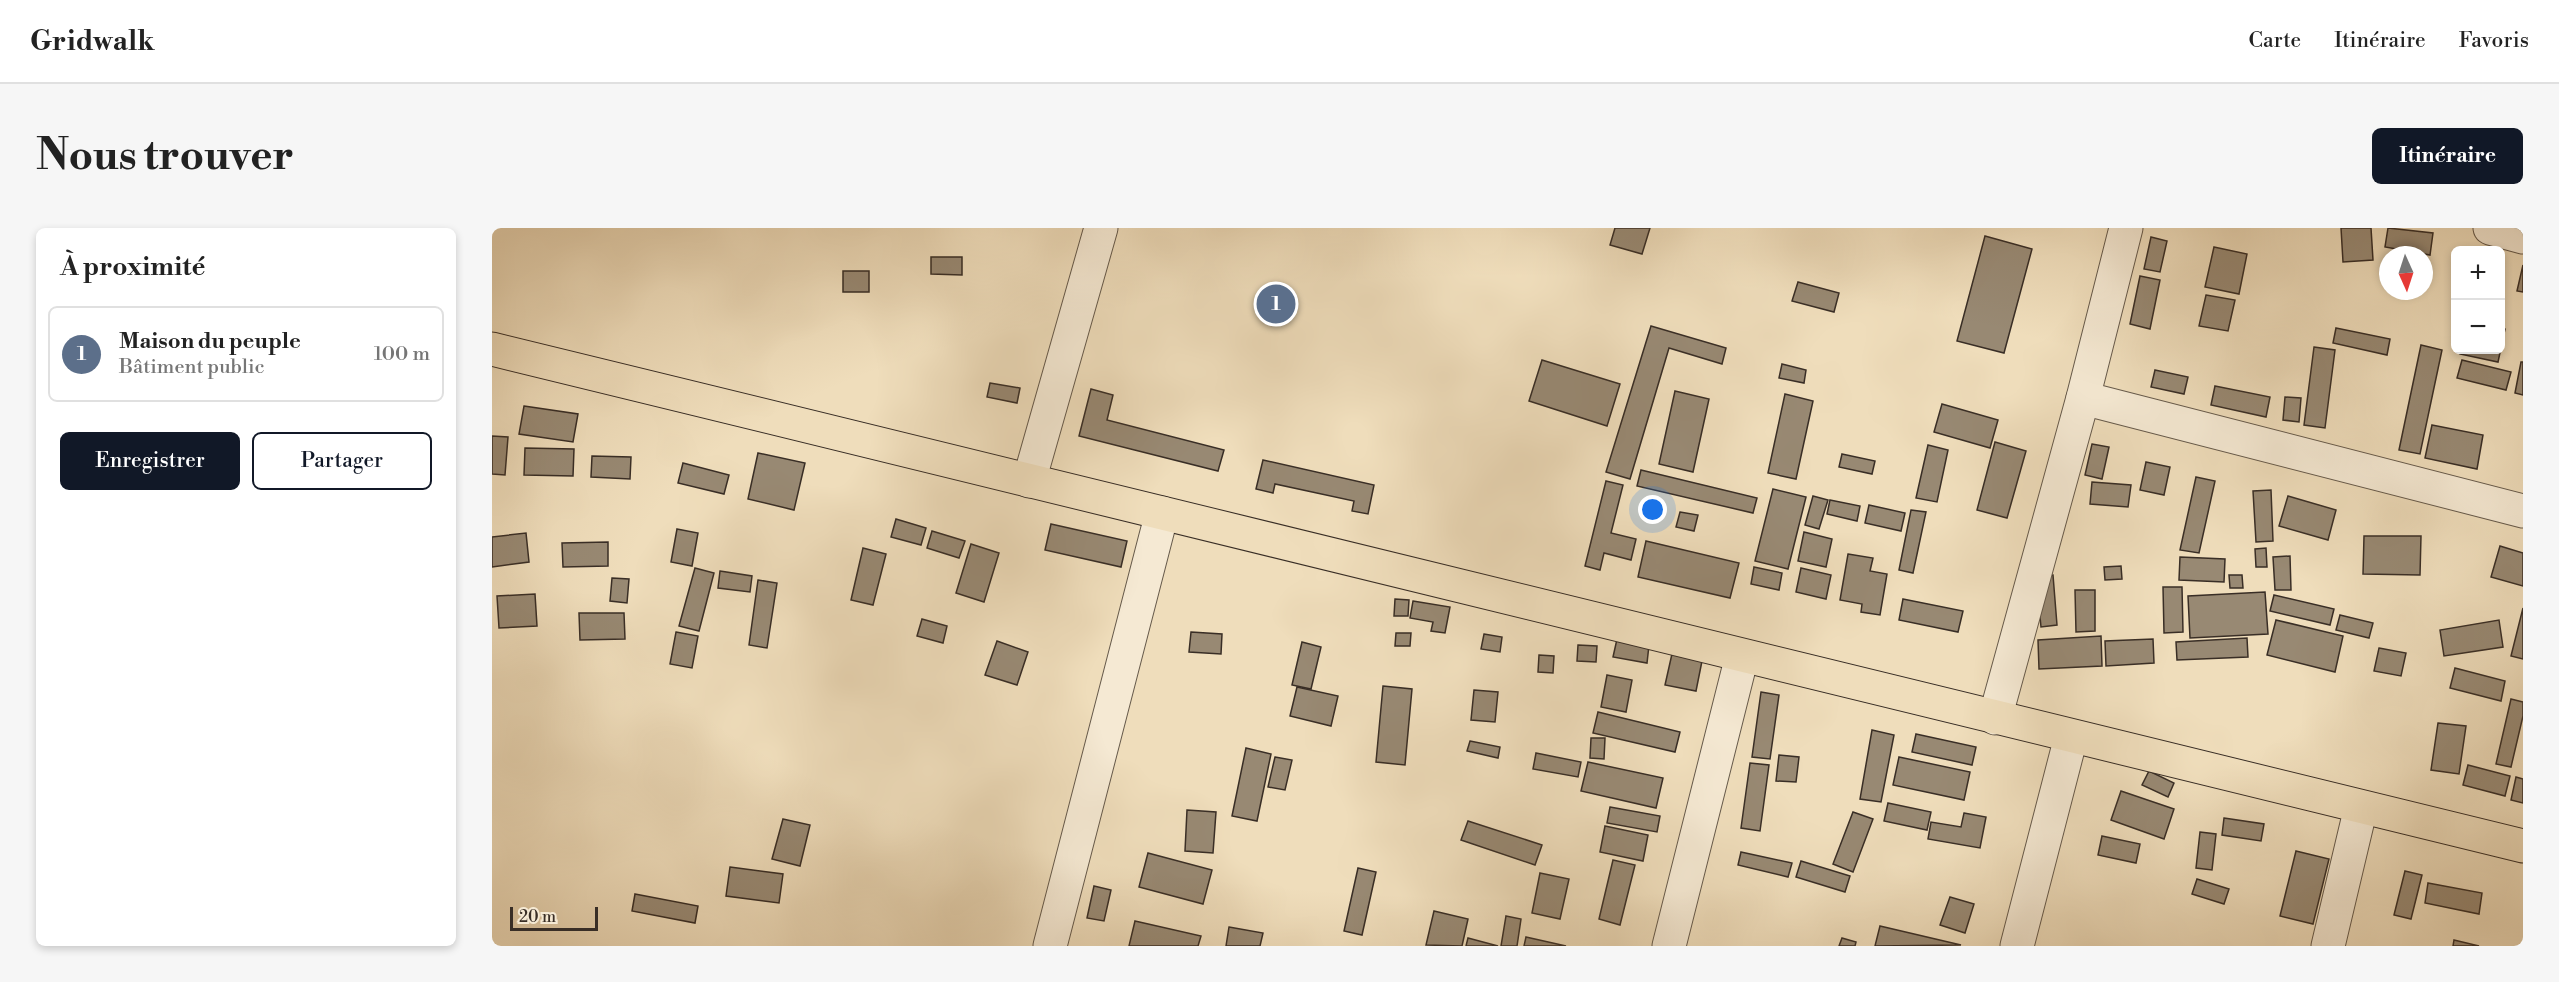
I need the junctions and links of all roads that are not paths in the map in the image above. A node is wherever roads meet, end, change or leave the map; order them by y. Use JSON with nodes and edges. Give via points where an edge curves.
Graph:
{"nodes":[{"id":1,"x":1101,"y":228,"type":"edge"},
{"id":2,"x":2126,"y":228,"type":"edge"},
{"id":3,"x":2490,"y":228,"type":"edge"},
{"id":4,"x":2523,"y":237,"type":"edge"},
{"id":5,"x":492,"y":349,"type":"edge"},
{"id":6,"x":2083,"y":398,"type":"junction"},
{"id":7,"x":1029,"y":481,"type":"junction"},
{"id":8,"x":2523,"y":511,"type":"edge"},
{"id":9,"x":1162,"y":513,"type":"junction"},
{"id":10,"x":1742,"y":656,"type":"junction"},
{"id":11,"x":1995,"y":718,"type":"junction"},
{"id":12,"x":2072,"y":737,"type":"junction"},
{"id":13,"x":2361,"y":807,"type":"junction"},
{"id":14,"x":2523,"y":846,"type":"edge"},
{"id":15,"x":1050,"y":946,"type":"edge"},
{"id":16,"x":1669,"y":946,"type":"edge"},
{"id":17,"x":2017,"y":946,"type":"edge"},
{"id":18,"x":2328,"y":946,"type":"edge"}],
"edges":[{"from":1,"to":7,"type":"street"},
{"from":2,"to":6,"type":"street"},
{"from":3,"to":4,"type":"street"},
{"from":5,"to":7,"type":"main road"},
{"from":6,"to":8,"type":"street"},
{"from":6,"to":11,"type":"street"},
{"from":7,"to":9,"type":"main road"},
{"from":9,"to":10,"type":"main road"},
{"from":9,"to":15,"type":"street"},
{"from":10,"to":11,"type":"main road"},
{"from":10,"to":16,"type":"street"},
{"from":11,"to":12,"type":"main road"},
{"from":12,"to":13,"type":"main road"},
{"from":12,"to":17,"type":"street"},
{"from":13,"to":14,"type":"main road"},
{"from":13,"to":18,"type":"street"}]}
